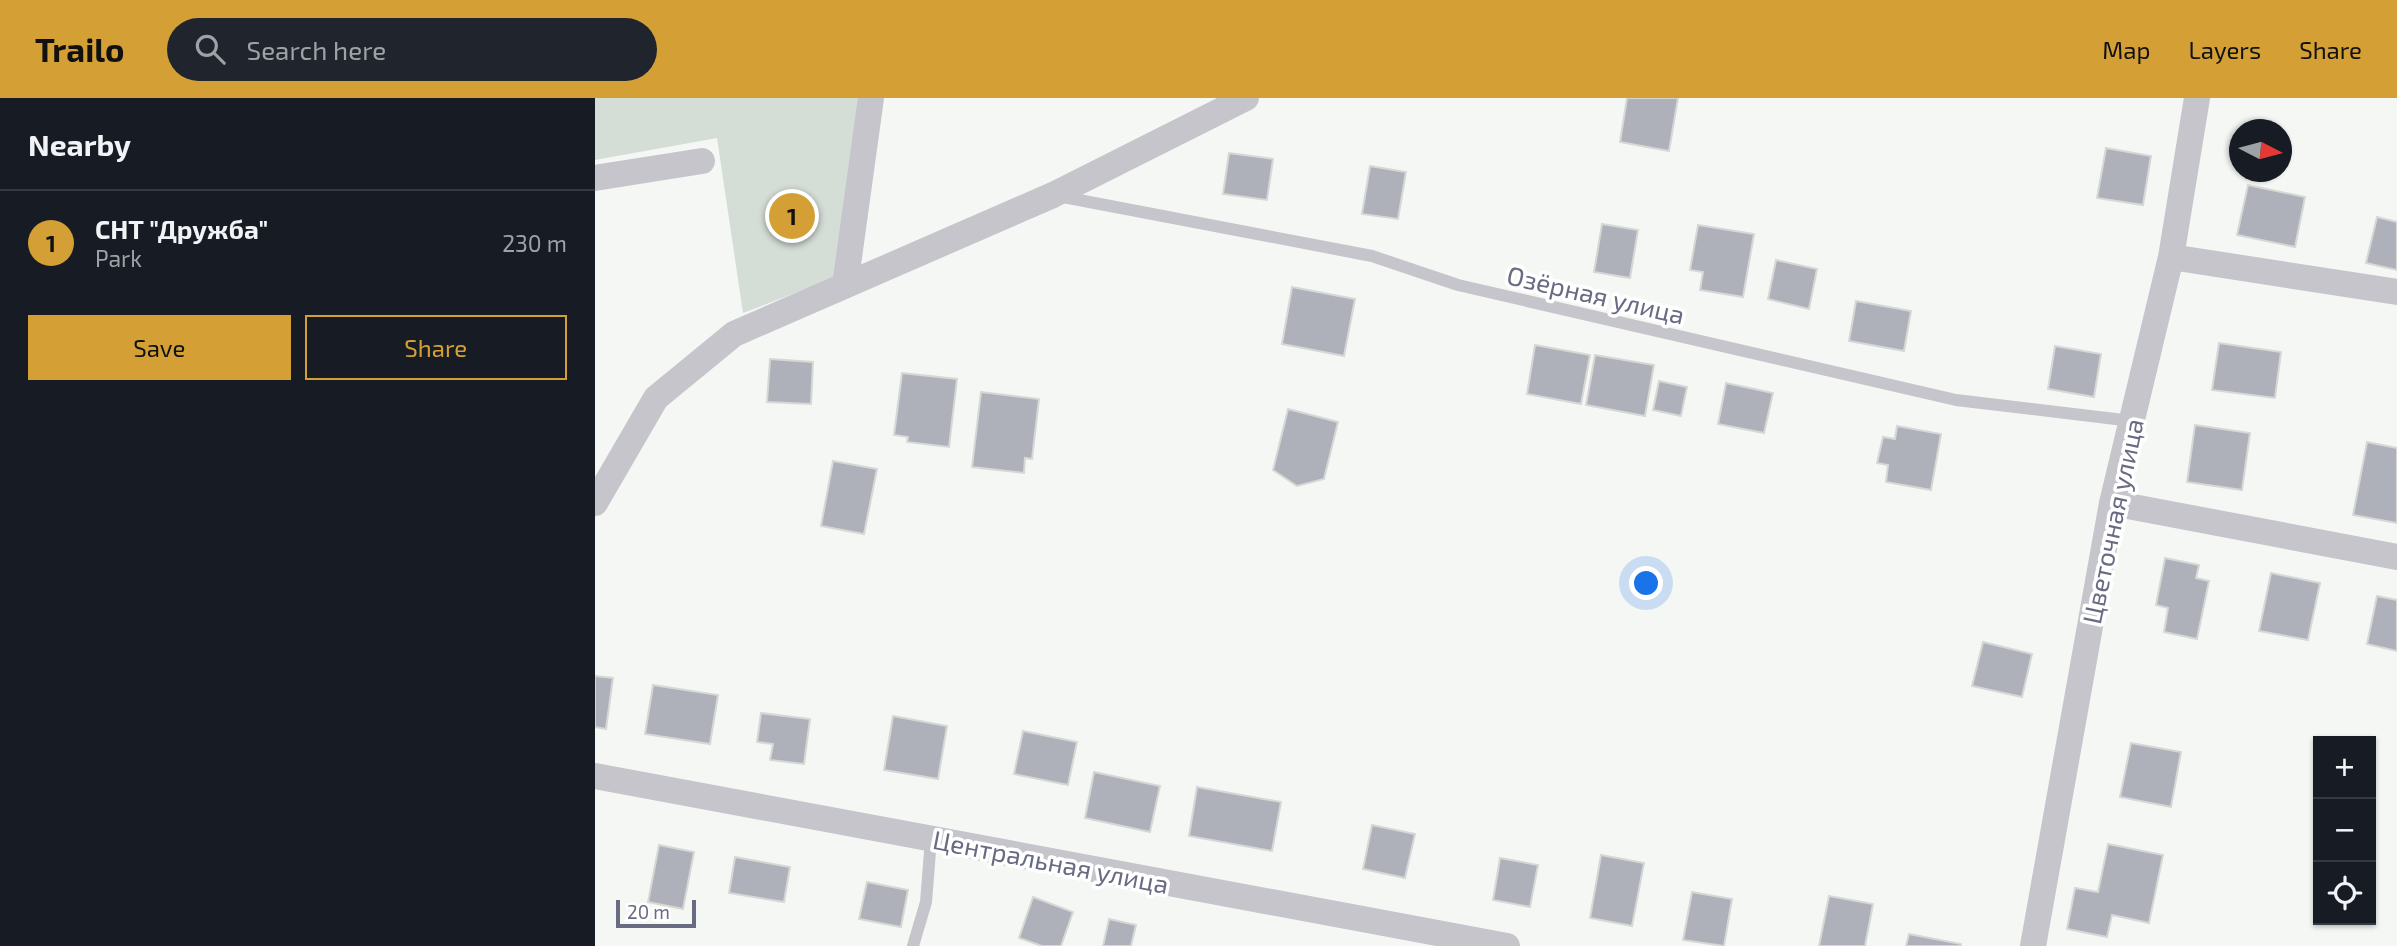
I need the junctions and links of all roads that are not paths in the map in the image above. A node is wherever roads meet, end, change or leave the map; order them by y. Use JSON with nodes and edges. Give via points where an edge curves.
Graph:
{"nodes":[{"id":1,"x":871,"y":98,"type":"edge"},
{"id":2,"x":1246,"y":98,"type":"edge"},
{"id":3,"x":2197,"y":98,"type":"edge"},
{"id":4,"x":702,"y":161,"type":"dead end"},
{"id":5,"x":595,"y":178,"type":"edge"},
{"id":6,"x":1053,"y":195,"type":"junction"},
{"id":7,"x":2171,"y":257,"type":"junction"},
{"id":8,"x":845,"y":286,"type":"junction"},
{"id":9,"x":2397,"y":292,"type":"edge"},
{"id":10,"x":2132,"y":421,"type":"junction"},
{"id":11,"x":595,"y":503,"type":"edge"},
{"id":12,"x":2112,"y":503,"type":"junction"},
{"id":13,"x":2397,"y":557,"type":"edge"},
{"id":14,"x":595,"y":776,"type":"edge"},
{"id":15,"x":931,"y":839,"type":"junction"},
{"id":16,"x":913,"y":946,"type":"edge"},
{"id":17,"x":1507,"y":946,"type":"edge"},
{"id":18,"x":2033,"y":946,"type":"edge"}],
"edges":[{"from":1,"to":8,"type":"street"},
{"from":2,"to":6,"type":"street"},
{"from":3,"to":7,"type":"street","name":"Цветочная улица"},
{"from":4,"to":5,"type":"street"},
{"from":6,"to":8,"type":"street"},
{"from":6,"to":10,"type":"lane","name":"Озёрная улица","via":[[1371,257],[1483,291],[1956,400]]},
{"from":7,"to":9,"type":"street"},
{"from":7,"to":10,"type":"street","name":"Цветочная улица"},
{"from":8,"to":11,"type":"street","via":[[734,334],[656,398]]},
{"from":10,"to":12,"type":"street","name":"Цветочная улица"},
{"from":12,"to":13,"type":"street"},
{"from":12,"to":18,"type":"street","name":"Цветочная улица"},
{"from":14,"to":15,"type":"street","name":"Центральная улица"},
{"from":15,"to":16,"type":"lane","via":[[926,902]]},
{"from":15,"to":17,"type":"street","name":"Центральная улица"}]}
